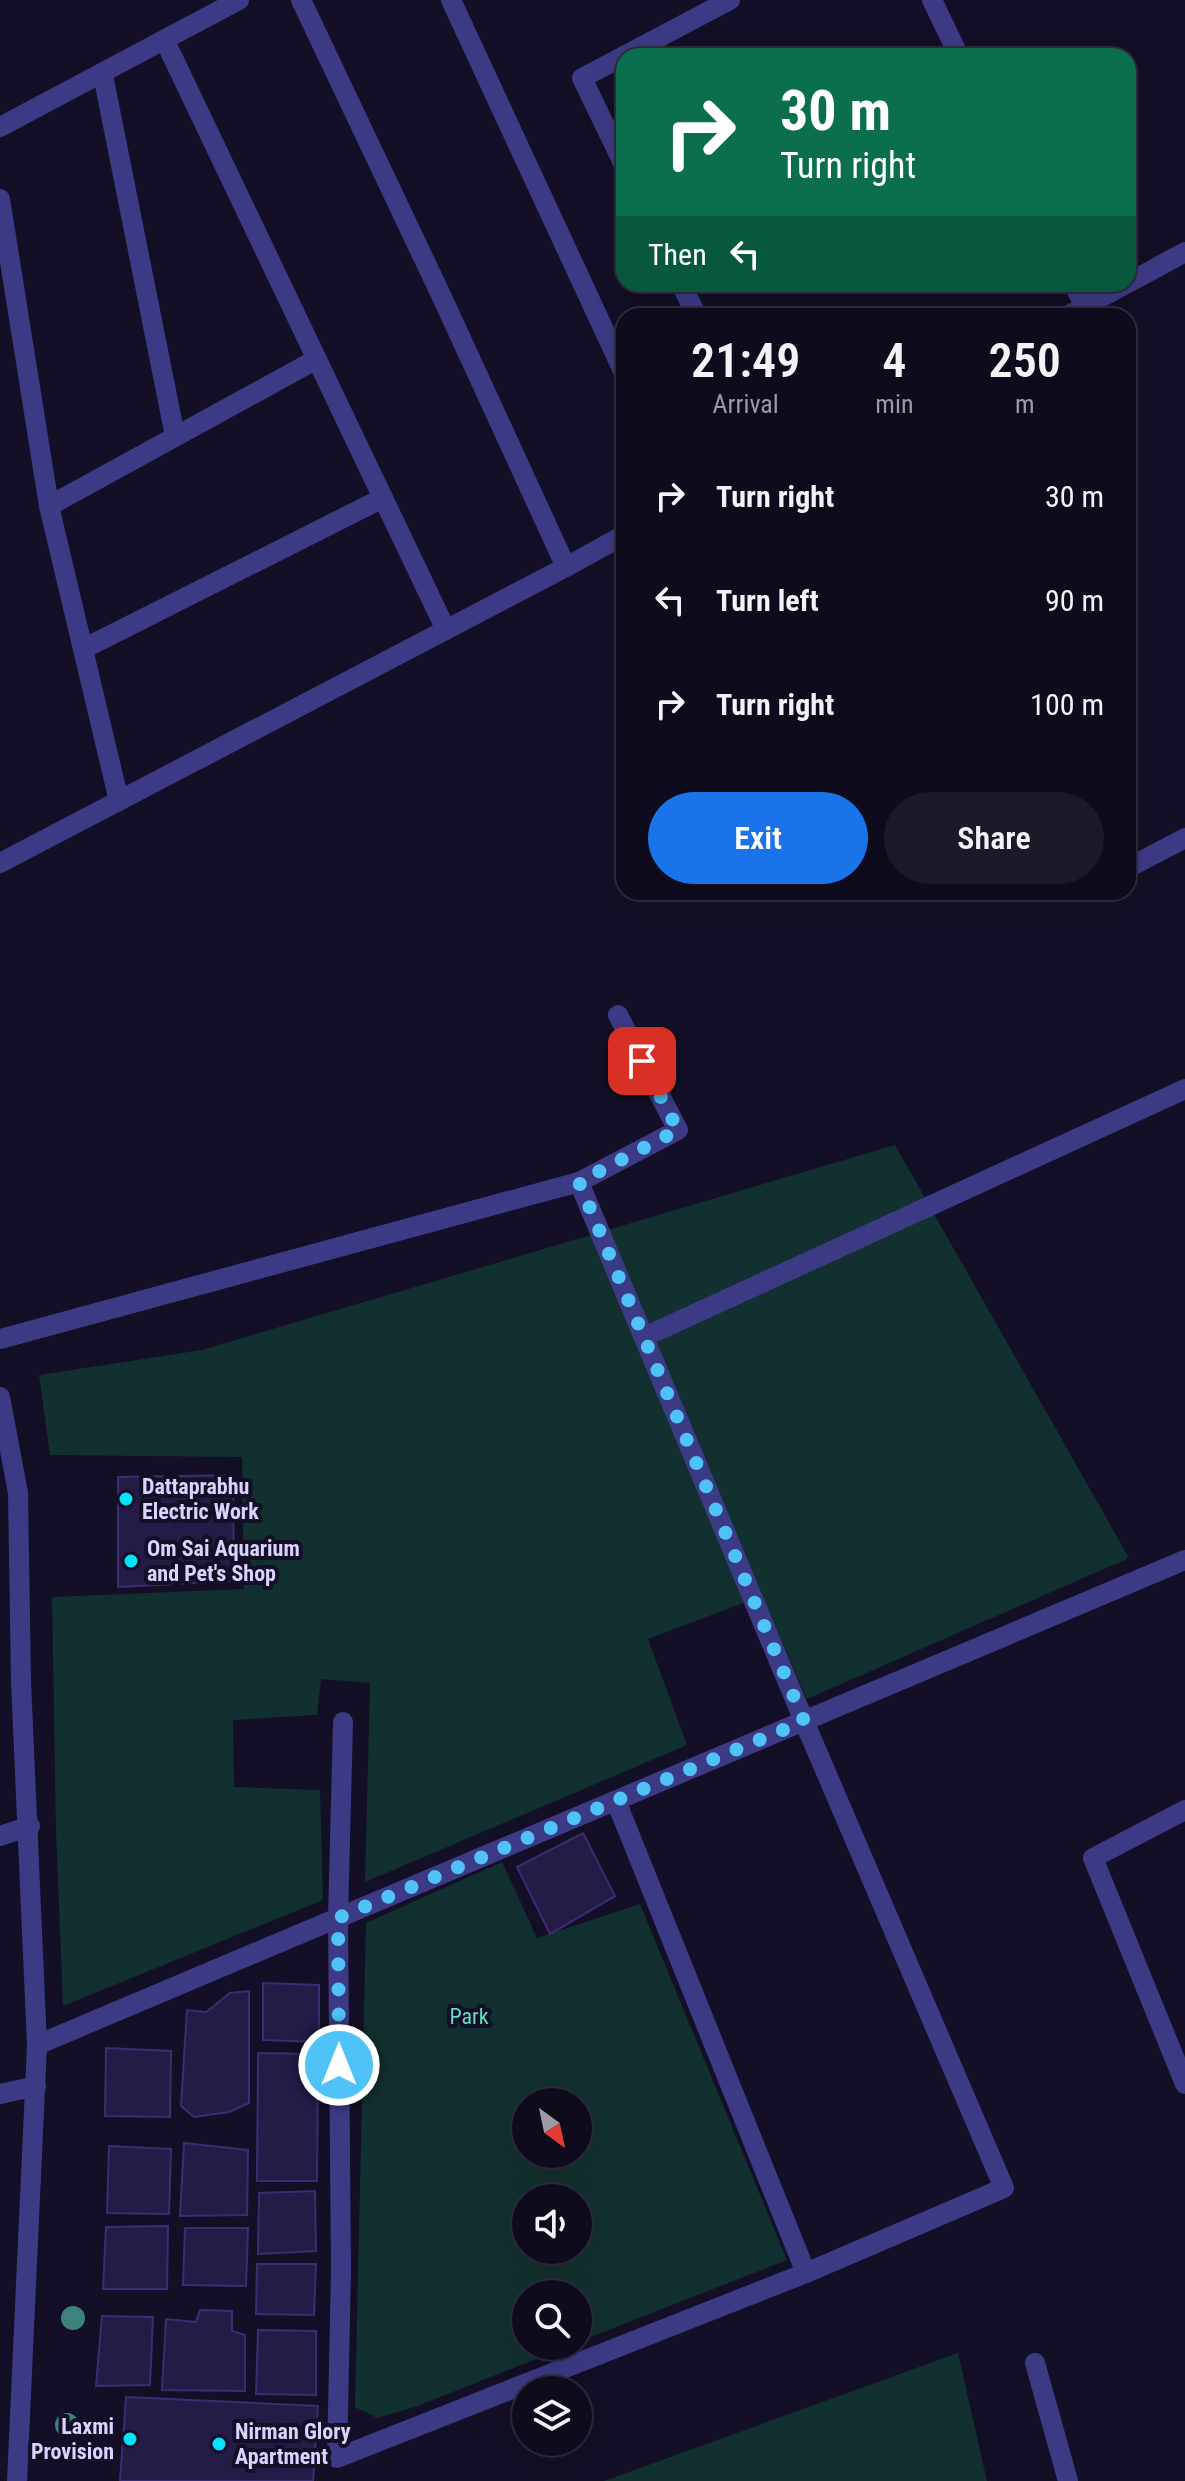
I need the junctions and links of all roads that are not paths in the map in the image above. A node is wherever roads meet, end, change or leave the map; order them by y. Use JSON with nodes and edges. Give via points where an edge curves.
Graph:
{"nodes":[{"id":1,"x":239,"y":0,"type":"edge"},
{"id":2,"x":301,"y":0,"type":"edge"},
{"id":3,"x":451,"y":0,"type":"edge"},
{"id":4,"x":730,"y":0,"type":"edge"},
{"id":5,"x":932,"y":0,"type":"edge"},
{"id":6,"x":165,"y":41,"type":"junction"},
{"id":7,"x":639,"y":48,"type":"edge"},
{"id":8,"x":955,"y":48,"type":"edge"},
{"id":9,"x":616,"y":60,"type":"edge"},
{"id":10,"x":103,"y":75,"type":"junction"},
{"id":11,"x":0,"y":127,"type":"edge"},
{"id":12,"x":616,"y":148,"type":"edge"},
{"id":13,"x":0,"y":199,"type":"edge"},
{"id":14,"x":1185,"y":252,"type":"edge"},
{"id":15,"x":1136,"y":279,"type":"edge"},
{"id":16,"x":1112,"y":292,"type":"edge"},
{"id":17,"x":1082,"y":308,"type":"edge"},
{"id":18,"x":616,"y":356,"type":"edge"},
{"id":19,"x":317,"y":359,"type":"junction"},
{"id":20,"x":175,"y":436,"type":"junction"},
{"id":21,"x":383,"y":498,"type":"junction"},
{"id":22,"x":49,"y":506,"type":"junction"},
{"id":23,"x":616,"y":539,"type":"edge"},
{"id":24,"x":566,"y":567,"type":"junction"},
{"id":25,"x":446,"y":630,"type":"junction"},
{"id":26,"x":83,"y":649,"type":"junction"},
{"id":27,"x":119,"y":801,"type":"junction"},
{"id":28,"x":1185,"y":838,"type":"edge"},
{"id":29,"x":0,"y":863,"type":"edge"},
{"id":30,"x":1136,"y":864,"type":"edge"},
{"id":31,"x":618,"y":1015,"type":"dead end"},
{"id":32,"x":1185,"y":1089,"type":"edge"},
{"id":33,"x":579,"y":1182,"type":"junction"},
{"id":34,"x":644,"y":1337,"type":"junction"},
{"id":35,"x":0,"y":1339,"type":"edge"},
{"id":36,"x":0,"y":1397,"type":"edge"},
{"id":37,"x":1185,"y":1560,"type":"edge"},
{"id":38,"x":21,"y":1682,"type":"junction"},
{"id":39,"x":0,"y":1686,"type":"edge"},
{"id":40,"x":804,"y":1721,"type":"junction"},
{"id":41,"x":343,"y":1722,"type":"dead end"},
{"id":42,"x":616,"y":1801,"type":"junction"},
{"id":43,"x":1185,"y":1810,"type":"edge"},
{"id":44,"x":30,"y":1826,"type":"junction"},
{"id":45,"x":0,"y":1836,"type":"edge"},
{"id":46,"x":338,"y":1918,"type":"junction"},
{"id":47,"x":37,"y":2045,"type":"junction"},
{"id":48,"x":1185,"y":2084,"type":"edge"},
{"id":49,"x":36,"y":2086,"type":"junction"},
{"id":50,"x":0,"y":2094,"type":"edge"},
{"id":51,"x":806,"y":2273,"type":"junction"},
{"id":52,"x":1035,"y":2363,"type":"dead end"},
{"id":53,"x":17,"y":2481,"type":"edge"},
{"id":54,"x":1068,"y":2481,"type":"edge"}],
"edges":[{"from":1,"to":6,"type":"street"},
{"from":2,"to":24,"type":"street"},
{"from":3,"to":18,"type":"street"},
{"from":4,"to":7,"type":"street"},
{"from":5,"to":8,"type":"street"},
{"from":6,"to":10,"type":"street"},
{"from":6,"to":19,"type":"street"},
{"from":9,"to":12,"type":"street","via":[[582,78]]},
{"from":10,"to":11,"type":"street"},
{"from":10,"to":20,"type":"street"},
{"from":13,"to":22,"type":"street"},
{"from":14,"to":15,"type":"street"},
{"from":16,"to":17,"type":"street"},
{"from":19,"to":20,"type":"street"},
{"from":19,"to":21,"type":"street"},
{"from":20,"to":22,"type":"street"},
{"from":21,"to":25,"type":"street"},
{"from":21,"to":26,"type":"street"},
{"from":22,"to":26,"type":"street"},
{"from":23,"to":24,"type":"street"},
{"from":24,"to":25,"type":"street"},
{"from":25,"to":27,"type":"street"},
{"from":26,"to":27,"type":"street"},
{"from":27,"to":29,"type":"street"},
{"from":28,"to":30,"type":"street"},
{"from":31,"to":33,"type":"street","via":[[678,1130]]},
{"from":32,"to":34,"type":"street"},
{"from":33,"to":34,"type":"street"},
{"from":33,"to":35,"type":"street"},
{"from":34,"to":40,"type":"street"},
{"from":36,"to":38,"type":"street","via":[[18,1493]]},
{"from":37,"to":40,"type":"street"},
{"from":38,"to":39,"type":"street"},
{"from":38,"to":44,"type":"street"},
{"from":40,"to":42,"type":"street"},
{"from":40,"to":51,"type":"street","via":[[1004,2188]]},
{"from":41,"to":46,"type":"street"},
{"from":42,"to":46,"type":"street"},
{"from":42,"to":51,"type":"street"},
{"from":43,"to":48,"type":"street","via":[[1093,1858]]},
{"from":44,"to":45,"type":"street"},
{"from":44,"to":47,"type":"street"},
{"from":46,"to":47,"type":"street"},
{"from":46,"to":51,"type":"street","via":[[337,2458]]},
{"from":47,"to":49,"type":"street"},
{"from":49,"to":50,"type":"street"},
{"from":49,"to":53,"type":"street"},
{"from":52,"to":54,"type":"street"}]}
